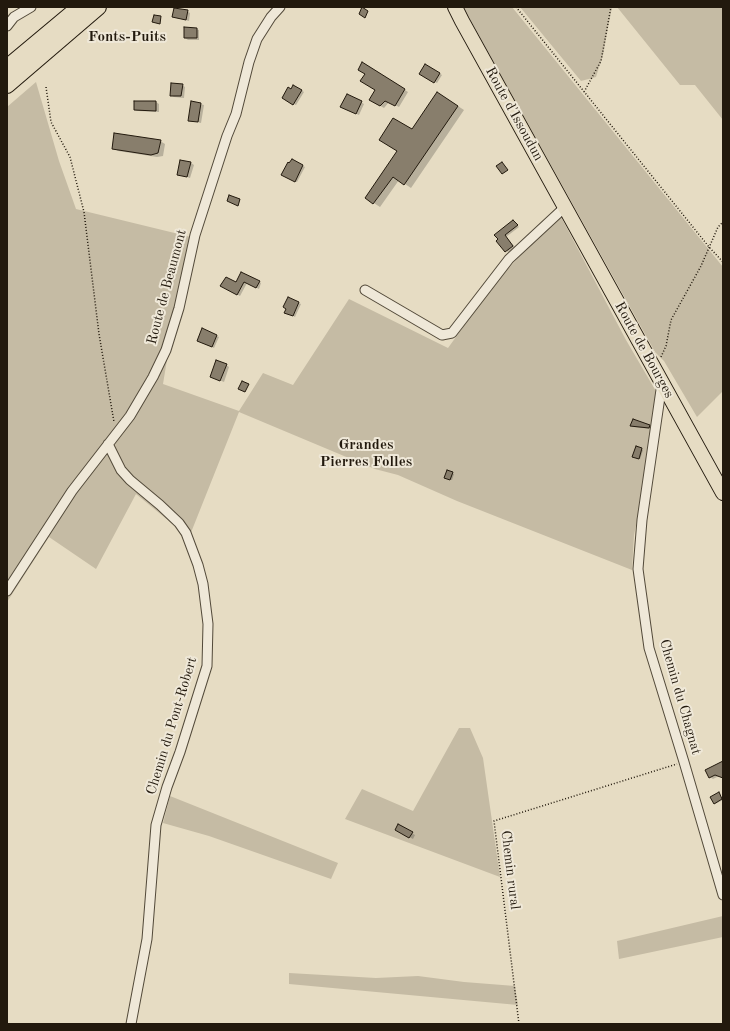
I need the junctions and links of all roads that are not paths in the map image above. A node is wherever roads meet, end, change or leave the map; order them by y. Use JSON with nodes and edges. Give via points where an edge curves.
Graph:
{"nodes":[{"id":1,"x":31,"y":7,"type":"edge"},
{"id":2,"x":74,"y":7,"type":"edge"},
{"id":3,"x":80,"y":7,"type":"edge"},
{"id":4,"x":98,"y":7,"type":"edge"},
{"id":5,"x":110,"y":7,"type":"edge"},
{"id":6,"x":280,"y":7,"type":"edge"},
{"id":7,"x":452,"y":7,"type":"edge"},
{"id":8,"x":456,"y":7,"type":"edge"},
{"id":9,"x":462,"y":22,"type":"junction"},
{"id":10,"x":7,"y":26,"type":"edge"},
{"id":11,"x":58,"y":26,"type":"junction"},
{"id":12,"x":36,"y":60,"type":"junction"},
{"id":13,"x":7,"y":68,"type":"edge"},
{"id":14,"x":7,"y":85,"type":"edge"},
{"id":15,"x":565,"y":207,"type":"junction"},
{"id":16,"x":366,"y":290,"type":"dead end"},
{"id":17,"x":662,"y":383,"type":"junction"},
{"id":18,"x":108,"y":444,"type":"junction"},
{"id":19,"x":723,"y":493,"type":"edge"},
{"id":20,"x":7,"y":591,"type":"edge"},
{"id":21,"x":723,"y":896,"type":"edge"},
{"id":22,"x":131,"y":1024,"type":"edge"}],
"edges":[{"from":1,"to":10,"type":"street","via":[[14,16]]},
{"from":2,"to":11,"type":"highway"},
{"from":3,"to":11,"type":"highway"},
{"from":4,"to":12,"type":"highway"},
{"from":5,"to":12,"type":"highway","via":[[62,46]]},
{"from":6,"to":18,"type":"street","name":"Route de Beaumont","via":[[257,39],[249,62],[236,114],[224,143],[195,235],[179,308],[166,350],[130,416]]},
{"from":7,"to":9,"type":"main road","name":"Route d'Issoudun"},
{"from":8,"to":9,"type":"main road","name":"Route d'Issoudun"},
{"from":9,"to":15,"type":"main road","name":"Route d'Issoudun"},
{"from":11,"to":13,"type":"highway"},
{"from":12,"to":14,"type":"highway"},
{"from":15,"to":16,"type":"street","via":[[509,258],[452,333],[442,335]]},
{"from":15,"to":17,"type":"main road","name":"Route de Bourges"},
{"from":17,"to":19,"type":"main road","name":"Route de Bourges"},
{"from":17,"to":21,"type":"street","name":"Chemin du Chagnat","via":[[642,520],[638,568],[649,648]]},
{"from":18,"to":20,"type":"street","name":"Route de Beaumont","via":[[72,491]]},
{"from":18,"to":22,"type":"street","name":"Chemin du Pont-Robert","via":[[121,470],[179,523],[186,533],[198,565],[208,624],[207,666],[156,825],[146,939]]}]}
